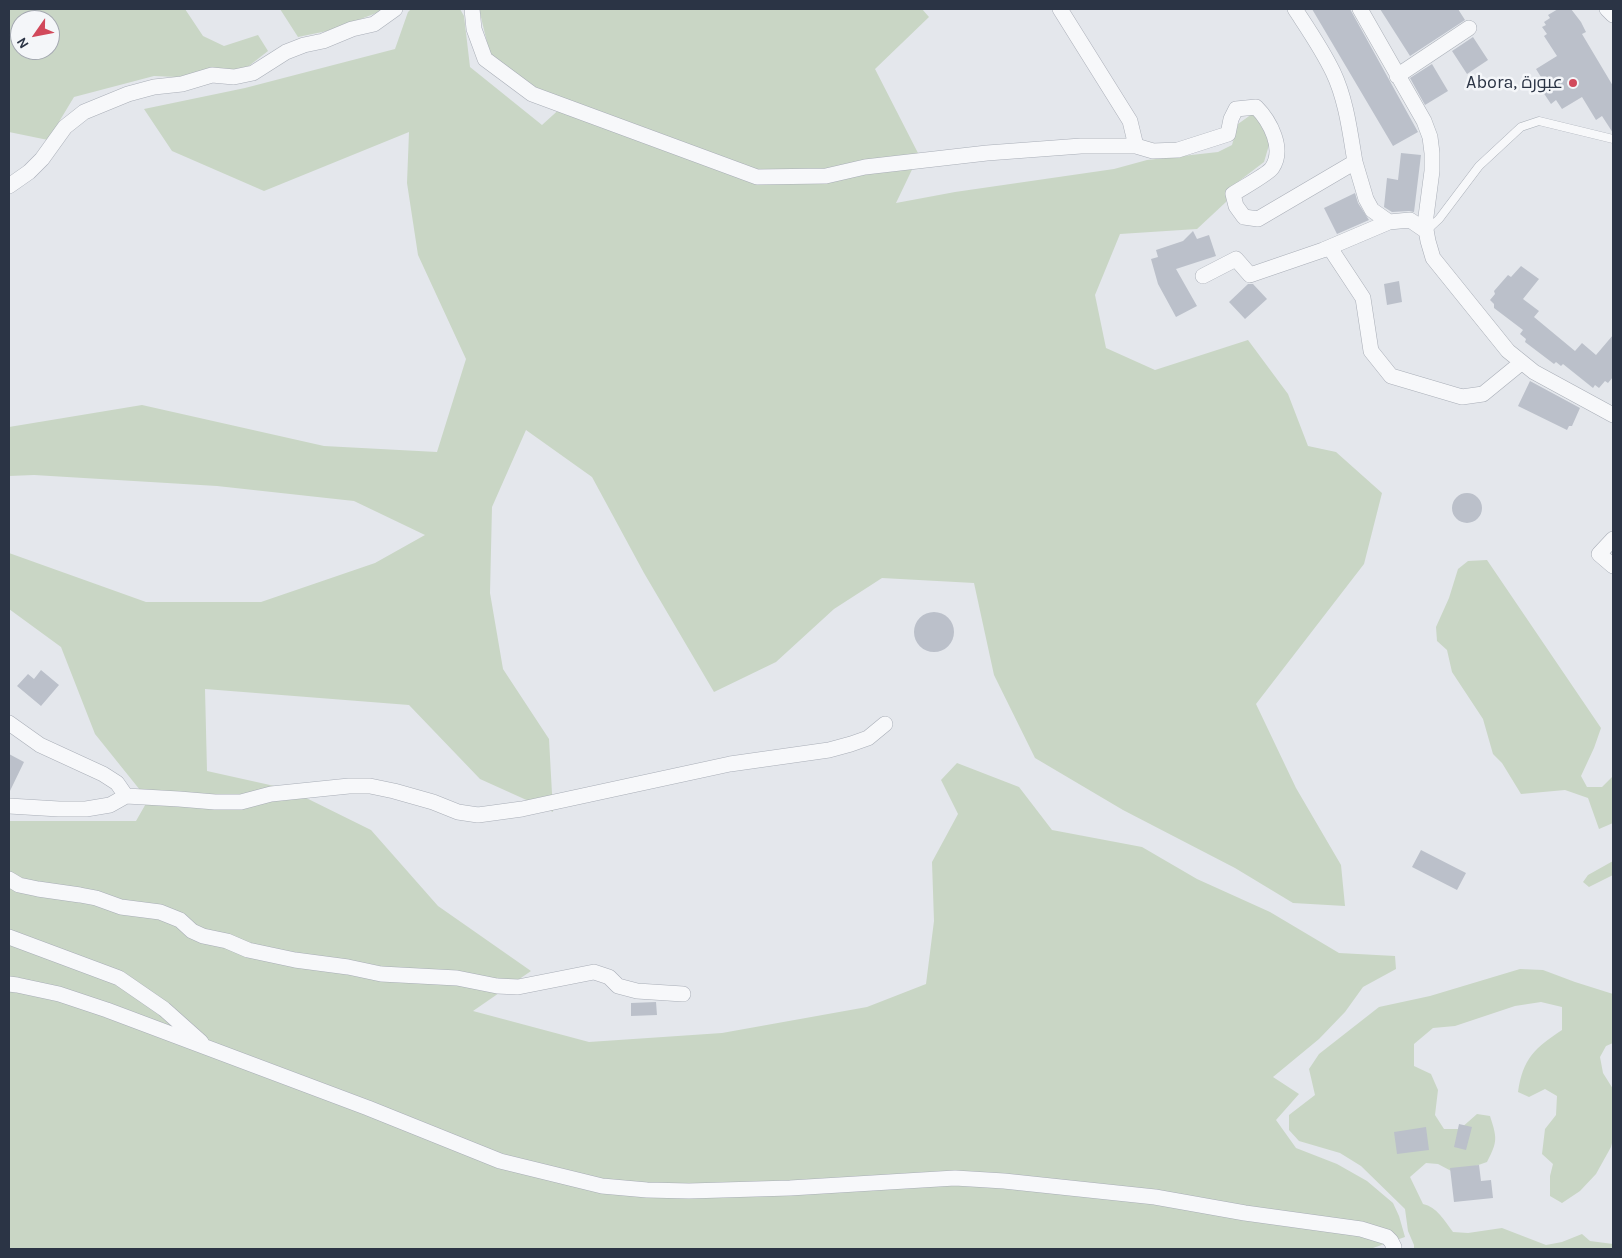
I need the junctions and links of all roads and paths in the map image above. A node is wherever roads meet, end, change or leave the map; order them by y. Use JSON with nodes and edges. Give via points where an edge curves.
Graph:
{"nodes":[{"id":1,"x":395,"y":9,"type":"edge"},
{"id":2,"x":472,"y":9,"type":"edge"},
{"id":3,"x":1060,"y":9,"type":"edge"},
{"id":4,"x":1295,"y":9,"type":"edge"},
{"id":5,"x":1360,"y":9,"type":"edge"},
{"id":6,"x":1607,"y":9,"type":"edge"},
{"id":7,"x":1613,"y":15,"type":"edge"},
{"id":8,"x":1468,"y":28,"type":"dead end"},
{"id":9,"x":1397,"y":76,"type":"junction"},
{"id":10,"x":1613,"y":139,"type":"edge"},
{"id":11,"x":1136,"y":146,"type":"junction"},
{"id":12,"x":1355,"y":162,"type":"junction"},
{"id":13,"x":9,"y":186,"type":"edge"},
{"id":14,"x":1388,"y":222,"type":"junction"},
{"id":15,"x":1426,"y":231,"type":"junction"},
{"id":16,"x":1330,"y":248,"type":"junction"},
{"id":17,"x":1203,"y":276,"type":"dead end"},
{"id":18,"x":1521,"y":363,"type":"junction"},
{"id":19,"x":1613,"y":415,"type":"edge"},
{"id":20,"x":1613,"y":539,"type":"edge"},
{"id":21,"x":1613,"y":566,"type":"edge"},
{"id":22,"x":9,"y":723,"type":"edge"},
{"id":23,"x":885,"y":724,"type":"dead end"},
{"id":24,"x":126,"y":796,"type":"junction"},
{"id":25,"x":9,"y":806,"type":"edge"},
{"id":26,"x":9,"y":880,"type":"edge"},
{"id":27,"x":9,"y":937,"type":"edge"},
{"id":28,"x":9,"y":984,"type":"edge"},
{"id":29,"x":683,"y":994,"type":"dead end"},
{"id":30,"x":208,"y":1048,"type":"junction"},
{"id":31,"x":1393,"y":1249,"type":"edge"}],
"edges":[{"from":1,"to":13,"type":"street","via":[[374,24],[286,52],[253,72],[234,77],[212,75],[182,84],[154,87],[84,112],[64,127],[42,159]]},
{"from":2,"to":11,"type":"street","via":[[474,29],[485,59],[532,94],[757,177],[826,176],[865,167],[987,153],[1081,146]]},
{"from":3,"to":11,"type":"street","via":[[1130,121]]},
{"from":4,"to":12,"type":"street","via":[[1334,74]]},
{"from":5,"to":9,"type":"street"},
{"from":6,"to":7,"type":"street"},
{"from":8,"to":9,"type":"street"},
{"from":9,"to":15,"type":"street","via":[[1430,137],[1432,172]]},
{"from":10,"to":15,"type":"lane","via":[[1539,120],[1521,127],[1479,166]]},
{"from":11,"to":12,"type":"street","via":[[1153,151],[1178,150],[1228,134],[1236,109],[1256,107],[1263,114],[1276,142],[1278,156],[1272,169],[1233,194],[1236,206],[1244,216],[1258,219]]},
{"from":12,"to":14,"type":"street","via":[[1372,210]]},
{"from":14,"to":15,"type":"street","via":[[1410,220]]},
{"from":14,"to":16,"type":"street"},
{"from":15,"to":18,"type":"street","via":[[1433,258]]},
{"from":16,"to":17,"type":"street","via":[[1250,275],[1236,260]]},
{"from":16,"to":18,"type":"street","via":[[1363,298],[1371,351],[1391,376],[1462,397],[1483,394]]},
{"from":18,"to":19,"type":"street"},
{"from":20,"to":21,"type":"street","via":[[1600,554]]},
{"from":22,"to":24,"type":"street","via":[[40,745],[110,778],[118,783]]},
{"from":23,"to":24,"type":"street","via":[[868,738],[837,748],[730,764],[478,816],[370,786],[271,794],[241,802]]},
{"from":24,"to":25,"type":"street","via":[[110,805],[86,809]]},
{"from":26,"to":29,"type":"street","via":[[19,885],[88,897],[121,907],[160,912],[203,936],[295,960],[381,974],[457,978],[518,987],[594,972],[609,977],[618,986],[637,991]]},
{"from":27,"to":30,"type":"street","via":[[119,978],[164,1009]]},
{"from":28,"to":30,"type":"street","via":[[59,994]]},
{"from":30,"to":31,"type":"street","via":[[500,1161],[602,1186],[689,1191],[955,1178],[1004,1181],[1155,1198],[1361,1229],[1387,1237]]}]}
